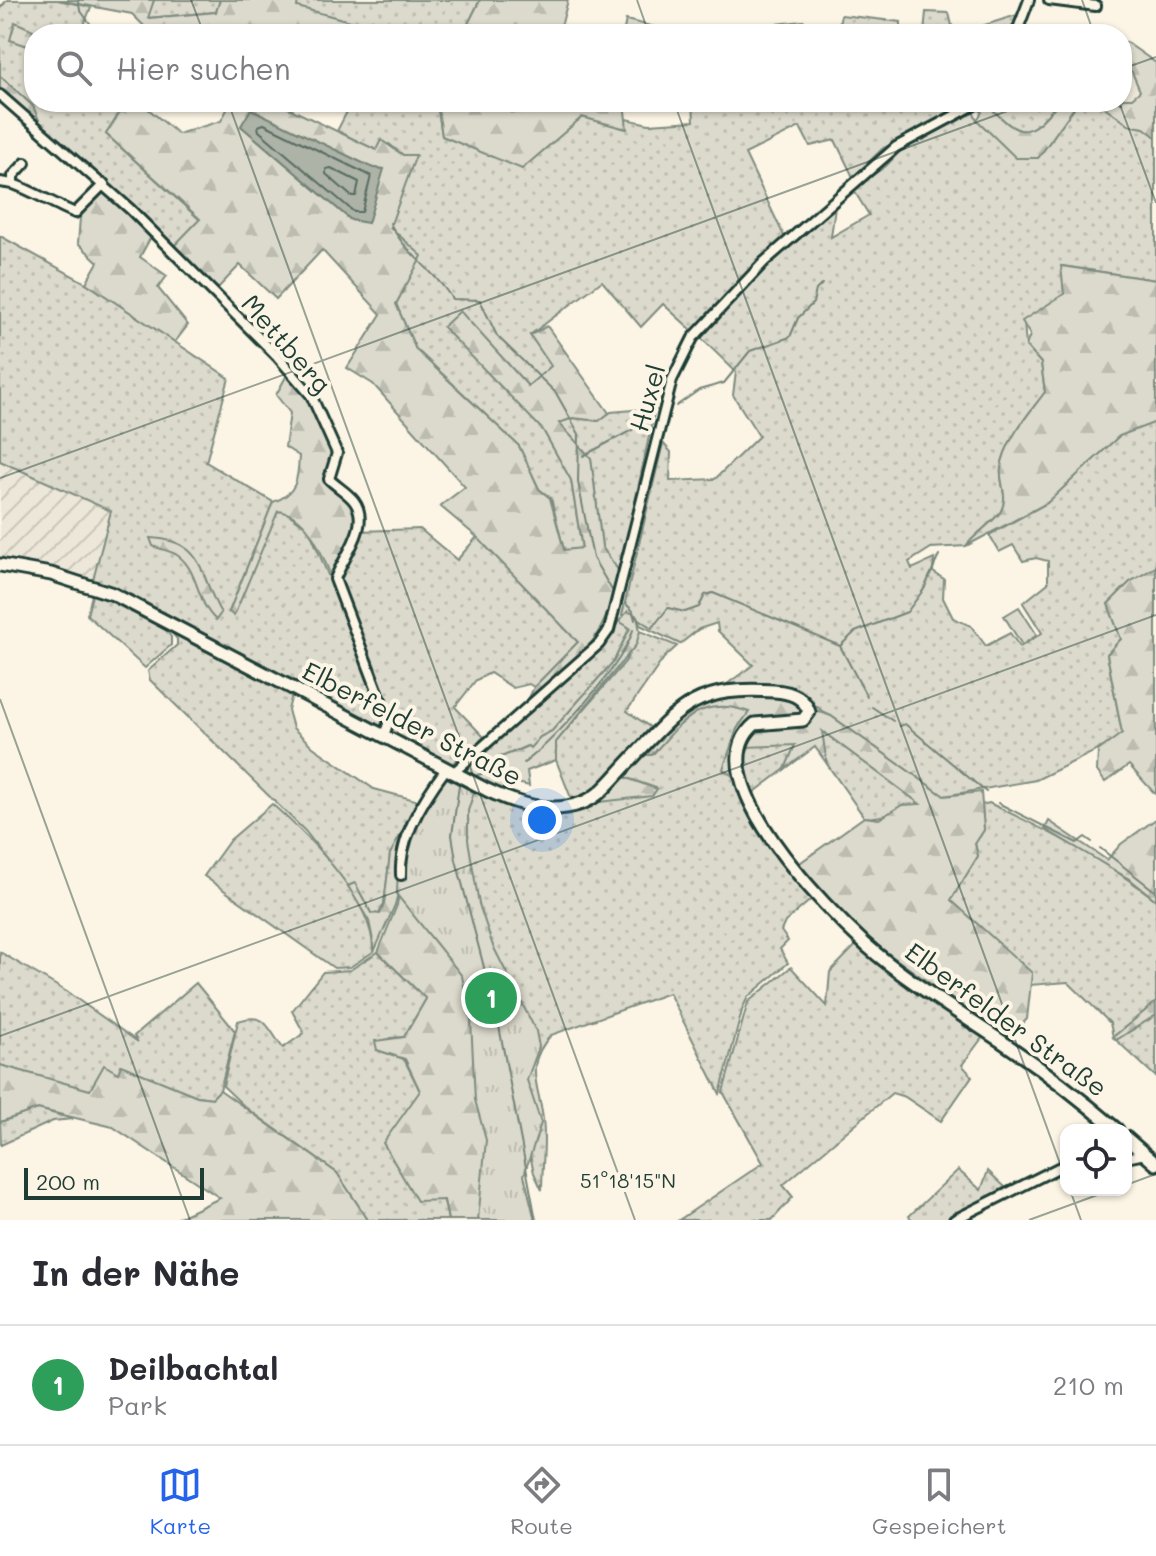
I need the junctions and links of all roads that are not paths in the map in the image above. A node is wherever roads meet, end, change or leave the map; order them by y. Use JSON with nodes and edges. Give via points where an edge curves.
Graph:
{"nodes":[{"id":1,"x":1029,"y":0,"type":"edge"},
{"id":2,"x":1049,"y":0,"type":"edge"},
{"id":3,"x":1096,"y":6,"type":"dead end"},
{"id":4,"x":1020,"y":24,"type":"edge"},
{"id":5,"x":1,"y":97,"type":"edge"},
{"id":6,"x":961,"y":112,"type":"edge"},
{"id":7,"x":25,"y":163,"type":"dead end"},
{"id":8,"x":0,"y":182,"type":"edge"},
{"id":9,"x":13,"y":184,"type":"junction"},
{"id":10,"x":104,"y":184,"type":"junction"},
{"id":11,"x":0,"y":565,"type":"edge"},
{"id":12,"x":384,"y":736,"type":"junction"},
{"id":13,"x":450,"y":771,"type":"junction"},
{"id":14,"x":401,"y":875,"type":"dead end"},
{"id":15,"x":1110,"y":1124,"type":"edge"},
{"id":16,"x":1132,"y":1143,"type":"edge"},
{"id":17,"x":1145,"y":1154,"type":"junction"},
{"id":18,"x":1132,"y":1157,"type":"edge"},
{"id":19,"x":1156,"y":1164,"type":"edge"},
{"id":20,"x":1060,"y":1167,"type":"edge"},
{"id":21,"x":954,"y":1220,"type":"edge"}],
"edges":[{"from":1,"to":4,"type":"street"},
{"from":2,"to":3,"type":"street"},
{"from":5,"to":10,"type":"street","name":"Mettberg"},
{"from":6,"to":13,"type":"street","name":"Huxel","via":[[896,147],[744,281],[693,338],[672,380],[609,630]]},
{"from":7,"to":9,"type":"street"},
{"from":8,"to":9,"type":"street"},
{"from":9,"to":10,"type":"street","via":[[75,213]]},
{"from":10,"to":12,"type":"street","name":"Mettberg","via":[[277,356],[313,399],[337,453],[329,479],[359,512],[354,542],[335,579],[389,721]]},
{"from":11,"to":12,"type":"main road","name":"Elberfelder Straße","via":[[113,594]]},
{"from":12,"to":13,"type":"main road","name":"Elberfelder Straße"},
{"from":13,"to":14,"type":"street","name":"Huxel","via":[[425,799],[400,860]]},
{"from":13,"to":15,"type":"main road","name":"Elberfelder Straße","via":[[522,804],[562,808],[604,789],[690,702],[733,691],[795,695],[809,712],[803,720],[755,724],[742,745],[744,795],[767,832],[864,943]]},
{"from":16,"to":17,"type":"main road"},
{"from":17,"to":18,"type":"street"},
{"from":17,"to":19,"type":"main road"},
{"from":20,"to":21,"type":"street"}]}
